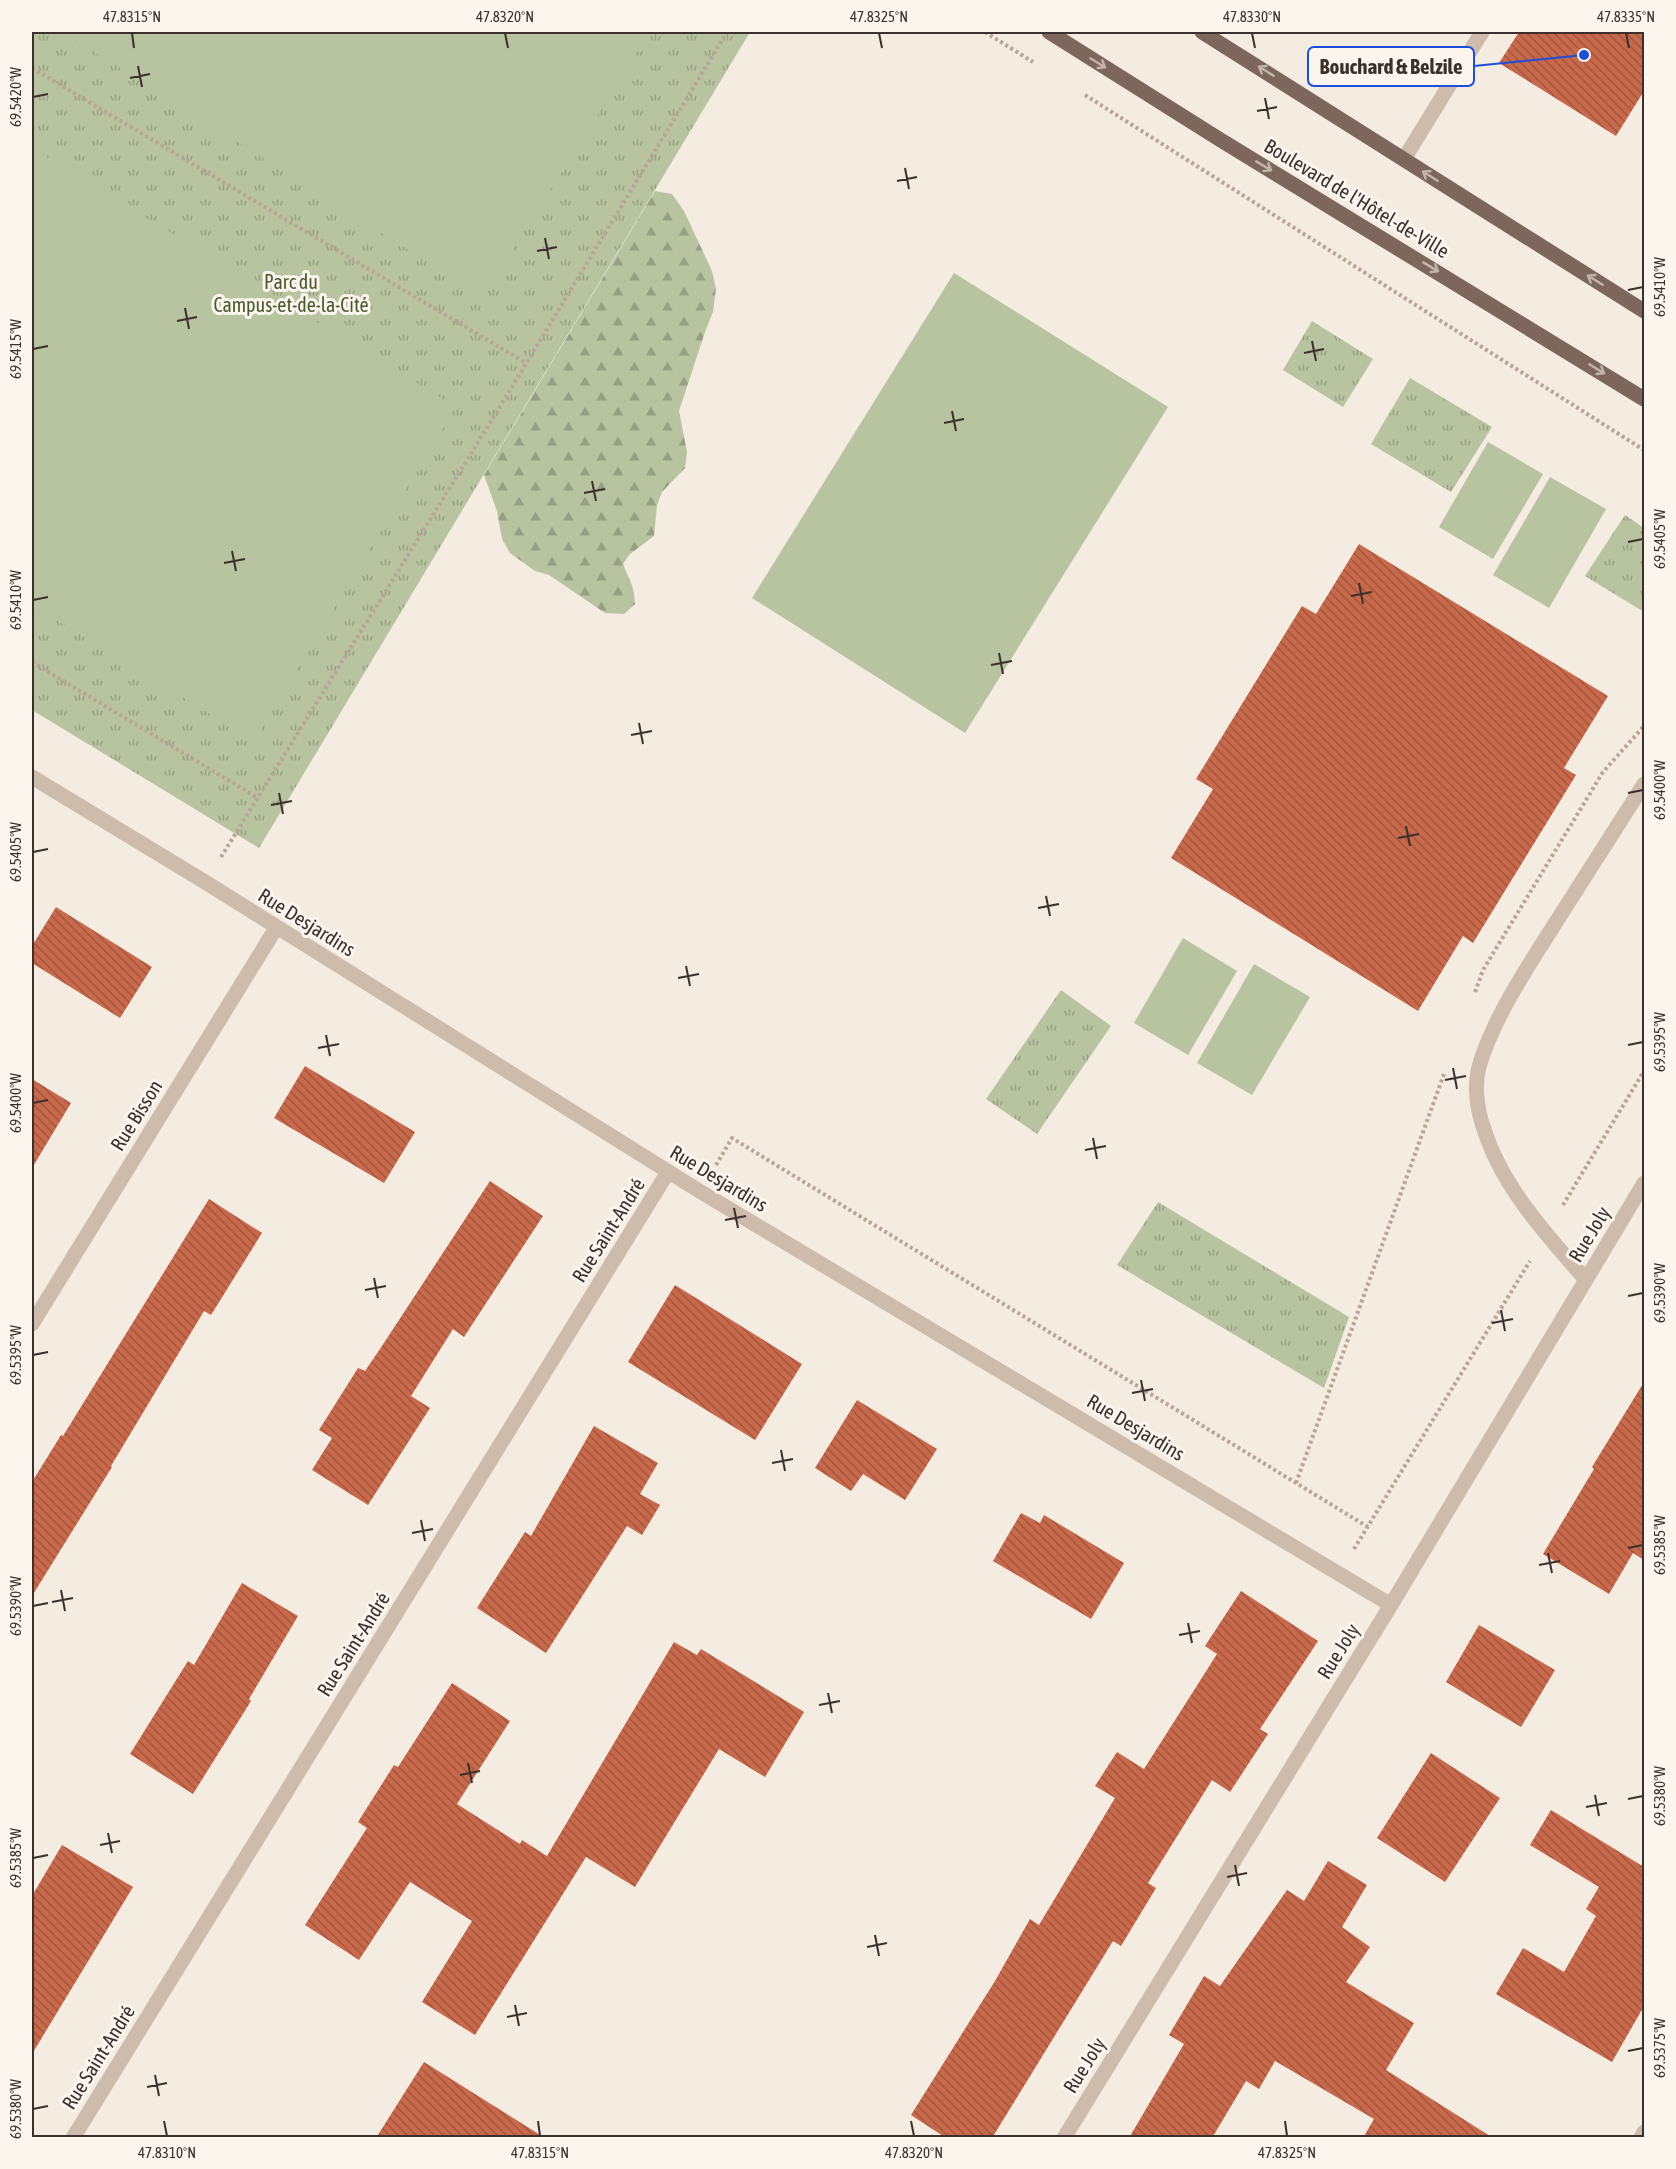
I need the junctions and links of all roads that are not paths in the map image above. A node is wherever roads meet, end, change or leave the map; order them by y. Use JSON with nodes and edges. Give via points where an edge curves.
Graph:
{"nodes":[{"id":1,"x":1049,"y":32,"type":"edge"},
{"id":2,"x":1202,"y":32,"type":"edge"},
{"id":3,"x":1482,"y":32,"type":"edge"},
{"id":4,"x":1404,"y":159,"type":"junction"},
{"id":5,"x":1644,"y":311,"type":"edge"},
{"id":6,"x":1644,"y":399,"type":"edge"},
{"id":7,"x":32,"y":777,"type":"edge"},
{"id":8,"x":1644,"y":784,"type":"edge"},
{"id":9,"x":276,"y":928,"type":"junction"},
{"id":10,"x":668,"y":1172,"type":"junction"},
{"id":11,"x":1644,"y":1183,"type":"edge"},
{"id":12,"x":1586,"y":1280,"type":"junction"},
{"id":13,"x":32,"y":1324,"type":"edge"},
{"id":14,"x":1391,"y":1605,"type":"junction"},
{"id":15,"x":1644,"y":2132,"type":"edge"},
{"id":16,"x":73,"y":2138,"type":"edge"},
{"id":17,"x":1064,"y":2138,"type":"edge"},
{"id":18,"x":1641,"y":2138,"type":"edge"}],
"edges":[{"from":1,"to":6,"type":"main road","name":"Boulevard de l'Hôtel-de-Ville","one_way":true},
{"from":4,"to":2,"type":"main road","one_way":true},
{"from":3,"to":4,"type":"street"},
{"from":5,"to":4,"type":"main road","one_way":true},
{"from":7,"to":9,"type":"street","name":"Rue Desjardins"},
{"from":8,"to":12,"type":"street","via":[[1526,970],[1478,1069],[1482,1125],[1496,1158],[1521,1201]]},
{"from":9,"to":10,"type":"street","name":"Rue Desjardins"},
{"from":9,"to":13,"type":"street","name":"Rue Bisson"},
{"from":10,"to":14,"type":"street","name":"Rue Desjardins"},
{"from":10,"to":16,"type":"street","name":"Rue Saint-André"},
{"from":11,"to":12,"type":"street","name":"Rue Joly"},
{"from":12,"to":14,"type":"street","name":"Rue Joly"},
{"from":14,"to":17,"type":"street","name":"Rue Joly"},
{"from":15,"to":18,"type":"street"}]}
